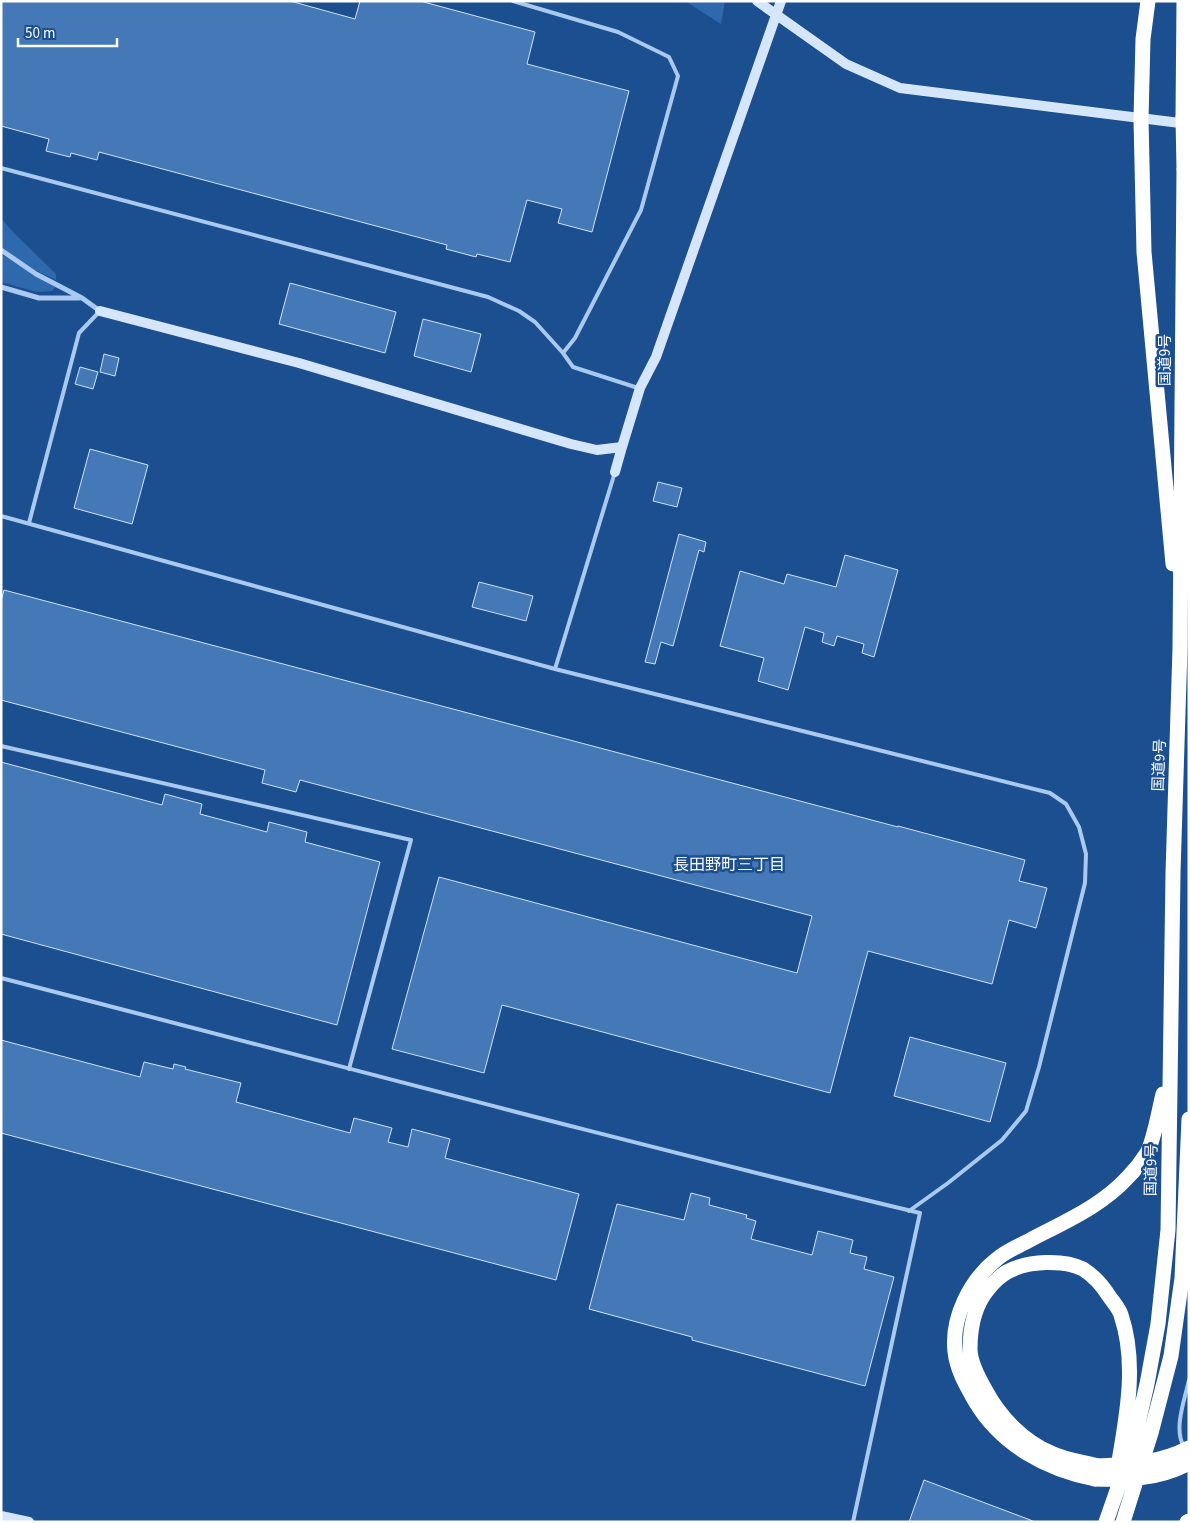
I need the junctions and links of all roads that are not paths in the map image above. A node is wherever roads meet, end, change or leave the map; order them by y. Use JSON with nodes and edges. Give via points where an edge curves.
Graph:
{"nodes":[{"id":1,"x":513,"y":1,"type":"edge"},
{"id":2,"x":757,"y":1,"type":"edge"},
{"id":3,"x":781,"y":1,"type":"edge"},
{"id":4,"x":1148,"y":1,"type":"edge"},
{"id":5,"x":1184,"y":1,"type":"edge"},
{"id":6,"x":776,"y":16,"type":"junction"},
{"id":7,"x":1141,"y":118,"type":"junction"},
{"id":8,"x":1186,"y":120,"type":"edge"},
{"id":9,"x":1,"y":168,"type":"edge"},
{"id":10,"x":1,"y":250,"type":"edge"},
{"id":11,"x":1,"y":287,"type":"edge"},
{"id":12,"x":82,"y":298,"type":"junction"},
{"id":13,"x":100,"y":311,"type":"junction"},
{"id":14,"x":563,"y":353,"type":"junction"},
{"id":15,"x":640,"y":388,"type":"junction"},
{"id":16,"x":622,"y":446,"type":"junction"},
{"id":17,"x":615,"y":472,"type":"joint"},
{"id":18,"x":1,"y":516,"type":"edge"},
{"id":19,"x":29,"y":523,"type":"junction"},
{"id":20,"x":1180,"y":648,"type":"junction"},
{"id":21,"x":555,"y":669,"type":"junction"},
{"id":22,"x":1,"y":746,"type":"edge"},
{"id":23,"x":1,"y":978,"type":"edge"},
{"id":24,"x":349,"y":1069,"type":"junction"},
{"id":25,"x":1169,"y":1072,"type":"junction"},
{"id":26,"x":1189,"y":1119,"type":"edge"},
{"id":27,"x":909,"y":1211,"type":"junction"},
{"id":28,"x":1189,"y":1380,"type":"edge"},
{"id":29,"x":1189,"y":1448,"type":"edge"},
{"id":30,"x":1189,"y":1455,"type":"edge"},
{"id":31,"x":1189,"y":1463,"type":"edge"},
{"id":32,"x":1097,"y":1473,"type":"junction"},
{"id":33,"x":1,"y":1516,"type":"edge"},
{"id":34,"x":1108,"y":1517,"type":"edge"},
{"id":35,"x":29,"y":1522,"type":"edge"},
{"id":36,"x":853,"y":1522,"type":"edge"},
{"id":37,"x":1123,"y":1522,"type":"edge"}],
"edges":[{"from":1,"to":14,"type":"lane","via":[[618,32],[669,57],[678,76],[641,210],[576,338]]},
{"from":2,"to":6,"type":"street"},
{"from":3,"to":6,"type":"street"},
{"from":4,"to":7,"type":"highway","via":[[1142,39]]},
{"from":5,"to":8,"type":"highway","name":"国道9号"},
{"from":6,"to":7,"type":"street","via":[[846,64],[900,88]]},
{"from":6,"to":15,"type":"street","via":[[656,356]]},
{"from":7,"to":8,"type":"street"},
{"from":7,"to":20,"type":"highway","via":[[1144,252]]},
{"from":8,"to":20,"type":"highway","name":"国道9号","bridge":true},
{"from":9,"to":14,"type":"lane","via":[[488,297],[520,311],[535,322]]},
{"from":10,"to":12,"type":"street","via":[[36,274]]},
{"from":11,"to":12,"type":"street","via":[[39,298]]},
{"from":12,"to":13,"type":"street"},
{"from":13,"to":16,"type":"street","via":[[299,363],[571,444],[597,450]]},
{"from":13,"to":19,"type":"lane","via":[[79,333]]},
{"from":14,"to":15,"type":"lane","via":[[573,366]]},
{"from":15,"to":16,"type":"street"},
{"from":16,"to":17,"type":"street"},
{"from":17,"to":21,"type":"lane"},
{"from":18,"to":19,"type":"lane"},
{"from":19,"to":21,"type":"lane"},
{"from":20,"to":25,"type":"highway","name":"国道9号"},
{"from":21,"to":27,"type":"lane","via":[[1050,793],[1066,804],[1079,827],[1086,854],[1085,883],[1026,1111],[1002,1140]]},
{"from":22,"to":24,"type":"lane","via":[[411,840]]},
{"from":23,"to":24,"type":"lane"},
{"from":24,"to":27,"type":"lane"},
{"from":25,"to":32,"type":"highway","via":[[1147,1152],[1128,1178],[1081,1213],[997,1259],[977,1280],[956,1325],[955,1352],[962,1378],[997,1430],[1044,1463],[1070,1474]]},
{"from":25,"to":34,"type":"highway","name":"国道9号","via":[[1168,1230],[1158,1324],[1133,1445]]},
{"from":26,"to":37,"type":"highway","via":[[1182,1278],[1171,1356]]},
{"from":27,"to":36,"type":"lane","via":[[920,1214]]},
{"from":28,"to":30,"type":"lane","via":[[1180,1425],[1181,1442]]},
{"from":29,"to":32,"type":"highway","bridge":true,"via":[[1174,1456]]},
{"from":31,"to":32,"type":"highway","bridge":true,"via":[[1149,1477],[1122,1480]]},
{"from":32,"to":34,"type":"highway","via":[[1050,1453],[1027,1438],[1008,1422],[990,1399],[977,1374],[970,1350],[976,1310],[988,1288],[1009,1271],[1036,1262],[1061,1263],[1082,1269],[1101,1283],[1121,1312],[1129,1344],[1130,1377],[1125,1426]]},
{"from":33,"to":35,"type":"street"}]}
